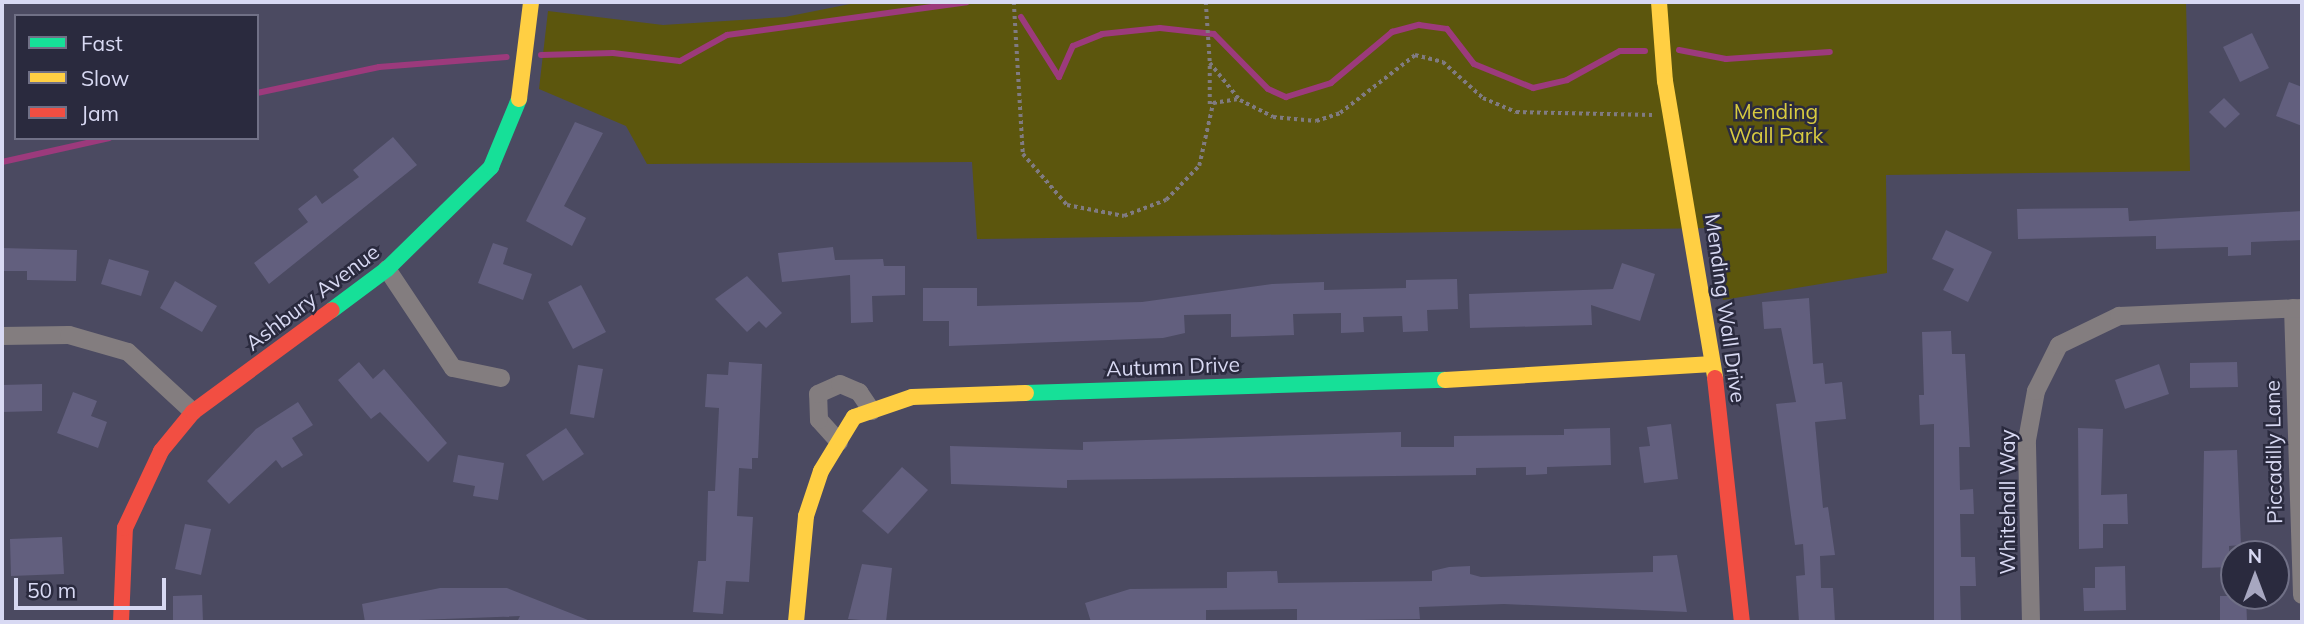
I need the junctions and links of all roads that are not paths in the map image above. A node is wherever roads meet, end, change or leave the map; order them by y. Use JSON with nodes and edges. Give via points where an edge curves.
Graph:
{"nodes":[{"id":1,"x":531,"y":2,"type":"edge"},
{"id":2,"x":1659,"y":2,"type":"edge"},
{"id":3,"x":387,"y":269,"type":"junction"},
{"id":4,"x":2298,"y":308,"type":"edge"},
{"id":5,"x":2,"y":336,"type":"edge"},
{"id":6,"x":1713,"y":364,"type":"junction"},
{"id":7,"x":501,"y":378,"type":"dead end"},
{"id":8,"x":872,"y":411,"type":"junction"},
{"id":9,"x":193,"y":412,"type":"junction"},
{"id":10,"x":839,"y":442,"type":"junction"},
{"id":11,"x":2302,"y":595,"type":"edge"},
{"id":12,"x":121,"y":622,"type":"edge"},
{"id":13,"x":796,"y":622,"type":"edge"},
{"id":14,"x":1742,"y":622,"type":"edge"},
{"id":15,"x":2031,"y":622,"type":"edge"}],
"edges":[{"from":1,"to":3,"type":"street","name":"Ashbury Avenue","via":[[517,112],[491,167]]},
{"from":2,"to":6,"type":"street","name":"Mending Wall Drive","via":[[1671,116]]},
{"from":3,"to":7,"type":"street","via":[[453,368]]},
{"from":3,"to":9,"type":"street","name":"Ashbury Avenue"},
{"from":4,"to":11,"type":"street","name":"Piccadilly Lane"},
{"from":4,"to":15,"type":"street","name":"Whitehall Way","via":[[2119,316],[2059,345],[2036,391],[2027,440]]},
{"from":5,"to":9,"type":"street","via":[[69,335],[128,352]]},
{"from":6,"to":8,"type":"street","name":"Autumn Drive","via":[[1619,374],[937,393]]},
{"from":6,"to":14,"type":"street","name":"Mending Wall Drive"},
{"from":8,"to":10,"type":"street","name":"Autumn Drive","via":[[854,418]]},
{"from":8,"to":10,"type":"street","via":[[859,392],[840,384],[818,394],[819,420]]},
{"from":9,"to":12,"type":"street","name":"Ashbury Avenue","via":[[161,451],[132,506],[119,573]]},
{"from":10,"to":13,"type":"street","name":"Autumn Drive","via":[[809,500]]}]}
